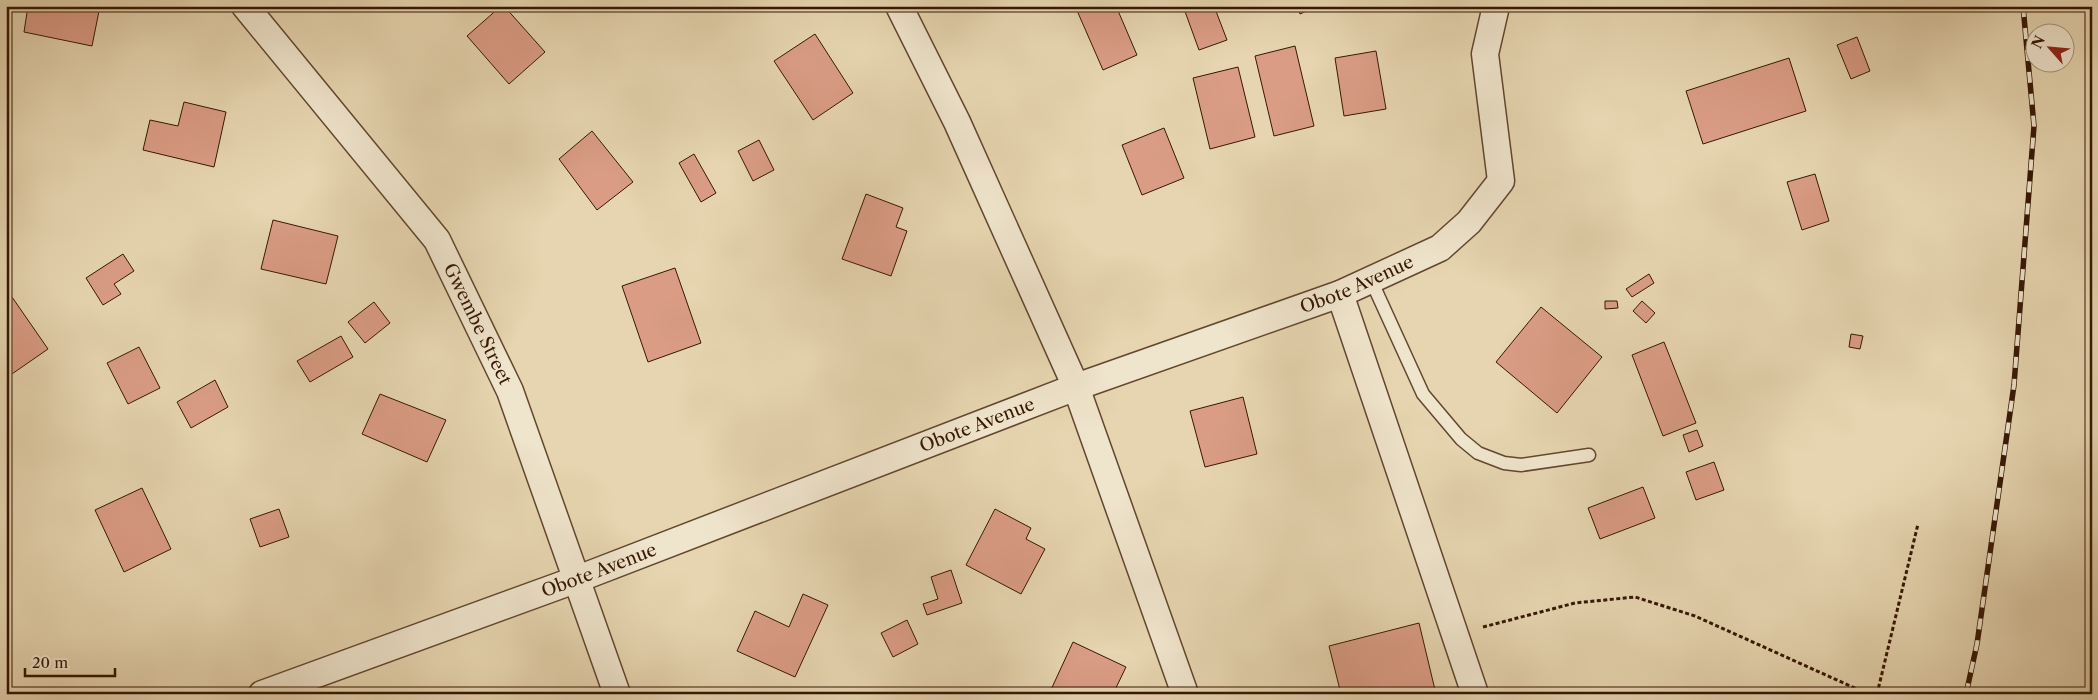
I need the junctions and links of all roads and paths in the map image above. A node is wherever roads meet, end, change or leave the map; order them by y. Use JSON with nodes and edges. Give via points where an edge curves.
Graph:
{"nodes":[{"id":1,"x":245,"y":6,"type":"edge"},
{"id":2,"x":899,"y":6,"type":"edge"},
{"id":3,"x":1496,"y":6,"type":"edge"},
{"id":4,"x":1371,"y":280,"type":"junction"},
{"id":5,"x":1340,"y":294,"type":"junction"},
{"id":6,"x":1076,"y":387,"type":"junction"},
{"id":7,"x":1589,"y":455,"type":"dead end"},
{"id":8,"x":1918,"y":524,"type":"dead end"},
{"id":9,"x":575,"y":580,"type":"junction"},
{"id":10,"x":1454,"y":635,"type":"junction"},
{"id":11,"x":262,"y":694,"type":"edge"},
{"id":12,"x":617,"y":694,"type":"edge"},
{"id":13,"x":1185,"y":694,"type":"edge"},
{"id":14,"x":1475,"y":694,"type":"edge"},
{"id":15,"x":1868,"y":694,"type":"edge"},
{"id":16,"x":1877,"y":694,"type":"edge"}],
"edges":[{"from":1,"to":9,"type":"street","name":"Gwembe Street","via":[[437,240],[510,390]]},
{"from":2,"to":6,"type":"street","via":[[957,122]]},
{"from":3,"to":4,"type":"street","name":"Obote Avenue","via":[[1485,54],[1501,182],[1469,222],[1440,248]]},
{"from":4,"to":5,"type":"street","name":"Obote Avenue"},
{"from":4,"to":7,"type":"lane","via":[[1423,394],[1460,440],[1478,454],[1504,463],[1522,465]]},
{"from":5,"to":6,"type":"street","name":"Obote Avenue"},
{"from":5,"to":10,"type":"street"},
{"from":6,"to":9,"type":"street","name":"Obote Avenue"},
{"from":6,"to":13,"type":"street"},
{"from":8,"to":16,"type":"path"},
{"from":9,"to":11,"type":"street","name":"Obote Avenue"},
{"from":9,"to":12,"type":"street","name":"Gwembe Street"},
{"from":10,"to":14,"type":"street"},
{"from":10,"to":15,"type":"path","via":[[1575,603],[1635,596],[1695,616]]}]}
